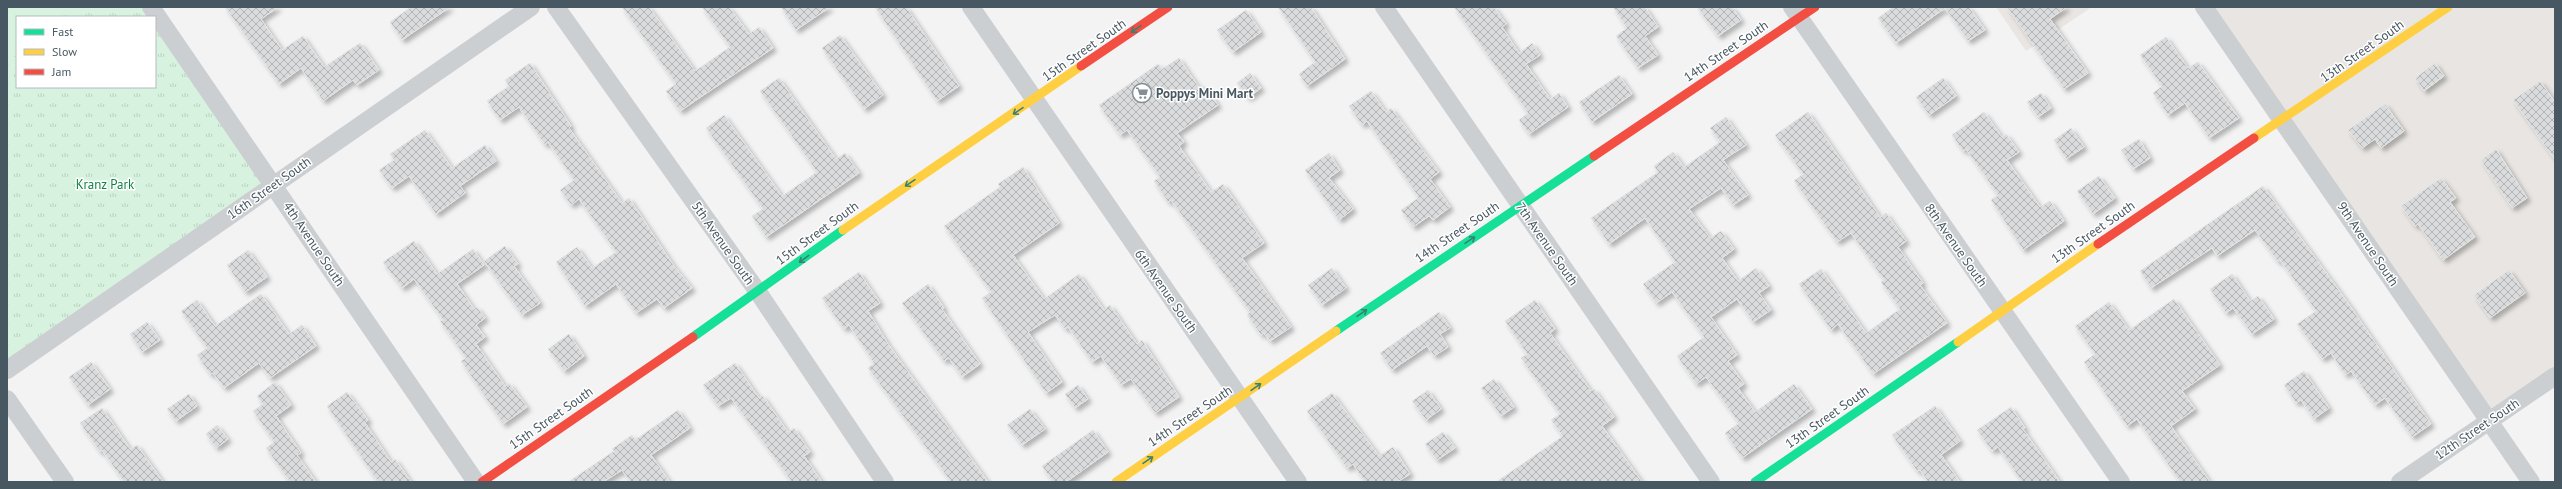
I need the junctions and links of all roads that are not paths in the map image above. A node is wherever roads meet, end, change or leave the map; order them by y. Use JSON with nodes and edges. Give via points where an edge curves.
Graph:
{"nodes":[{"id":1,"x":151,"y":7,"type":"edge"},
{"id":2,"x":531,"y":7,"type":"edge"},
{"id":3,"x":556,"y":7,"type":"edge"},
{"id":4,"x":971,"y":7,"type":"edge"},
{"id":5,"x":1168,"y":7,"type":"edge"},
{"id":6,"x":1384,"y":7,"type":"edge"},
{"id":7,"x":1815,"y":7,"type":"edge"},
{"id":8,"x":2204,"y":7,"type":"edge"},
{"id":9,"x":2448,"y":7,"type":"edge"},
{"id":10,"x":1795,"y":12,"type":"edge"},
{"id":11,"x":1035,"y":100,"type":"junction"},
{"id":12,"x":2283,"y":121,"type":"junction"},
{"id":13,"x":274,"y":185,"type":"junction"},
{"id":14,"x":1520,"y":205,"type":"junction"},
{"id":15,"x":758,"y":292,"type":"junction"},
{"id":16,"x":2002,"y":311,"type":"junction"},
{"id":17,"x":7,"y":370,"type":"edge"},
{"id":18,"x":2555,"y":376,"type":"edge"},
{"id":19,"x":1240,"y":398,"type":"junction"},
{"id":20,"x":7,"y":399,"type":"edge"},
{"id":21,"x":2489,"y":421,"type":"junction"},
{"id":22,"x":65,"y":482,"type":"edge"},
{"id":23,"x":476,"y":482,"type":"edge"},
{"id":24,"x":482,"y":482,"type":"edge"},
{"id":25,"x":885,"y":482,"type":"edge"},
{"id":26,"x":1116,"y":482,"type":"edge"},
{"id":27,"x":1298,"y":482,"type":"edge"},
{"id":28,"x":1711,"y":482,"type":"edge"},
{"id":29,"x":1755,"y":482,"type":"edge"},
{"id":30,"x":2121,"y":482,"type":"edge"},
{"id":31,"x":2400,"y":482,"type":"edge"},
{"id":32,"x":2531,"y":482,"type":"edge"}],
"edges":[{"from":1,"to":13,"type":"street","name":"4th Avenue South"},
{"from":2,"to":13,"type":"street","name":"16th Street South"},
{"from":3,"to":15,"type":"street","name":"5th Avenue South"},
{"from":4,"to":11,"type":"street","name":"6th Avenue South"},
{"from":5,"to":11,"type":"main road","name":"15th Street South","one_way":true},
{"from":6,"to":14,"type":"street","name":"7th Avenue South"},
{"from":7,"to":10,"type":"main road","name":"14th Street South"},
{"from":8,"to":12,"type":"street","name":"9th Avenue South"},
{"from":9,"to":12,"type":"main road","name":"13th Street South"},
{"from":10,"to":14,"type":"main road","name":"14th Street South"},
{"from":10,"to":16,"type":"street","name":"8th Avenue South"},
{"from":11,"to":15,"type":"main road","name":"15th Street South","one_way":true,"via":[[891,196]]},
{"from":11,"to":19,"type":"street","name":"6th Avenue South"},
{"from":12,"to":16,"type":"main road","name":"13th Street South"},
{"from":12,"to":21,"type":"street","name":"9th Avenue South"},
{"from":13,"to":17,"type":"street","name":"16th Street South"},
{"from":13,"to":23,"type":"street","name":"4th Avenue South"},
{"from":19,"to":14,"type":"main road","name":"14th Street South","one_way":true},
{"from":14,"to":28,"type":"street","name":"7th Avenue South"},
{"from":15,"to":24,"type":"main road","name":"15th Street South"},
{"from":15,"to":25,"type":"street","name":"5th Avenue South"},
{"from":16,"to":29,"type":"main road","name":"13th Street South"},
{"from":16,"to":30,"type":"street","name":"8th Avenue South"},
{"from":18,"to":21,"type":"street","name":"12th Street South"},
{"from":26,"to":19,"type":"main road","name":"14th Street South","one_way":true},
{"from":19,"to":27,"type":"street","name":"6th Avenue South"},
{"from":20,"to":22,"type":"street"},
{"from":21,"to":31,"type":"street","name":"12th Street South"},
{"from":21,"to":32,"type":"street","name":"9th Avenue South"}]}
